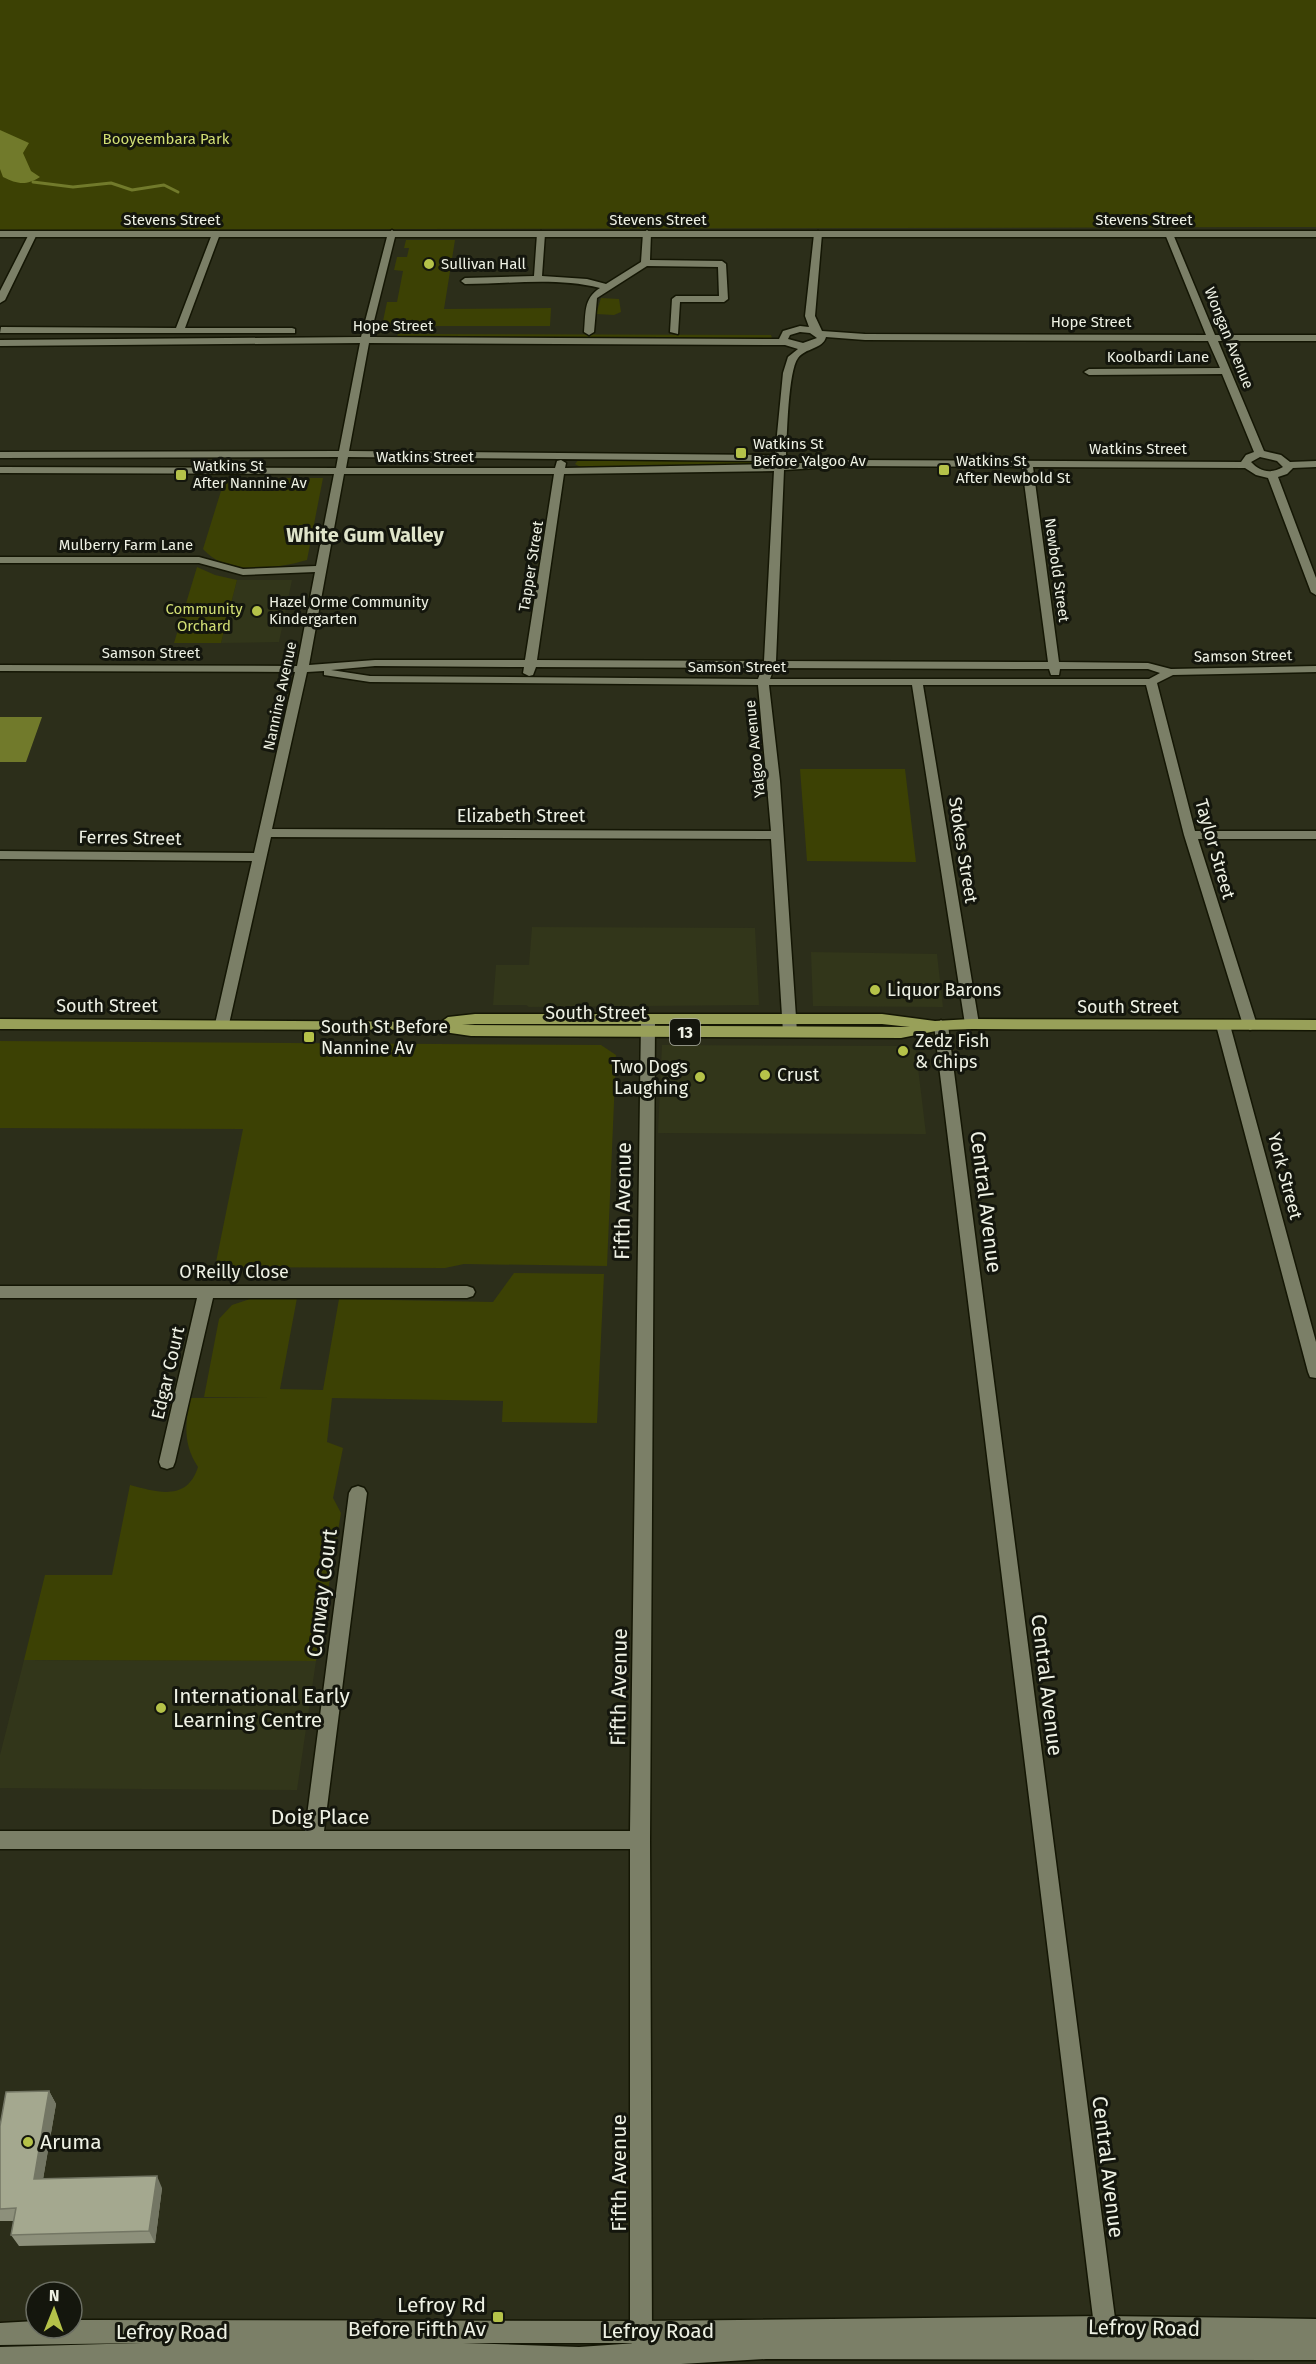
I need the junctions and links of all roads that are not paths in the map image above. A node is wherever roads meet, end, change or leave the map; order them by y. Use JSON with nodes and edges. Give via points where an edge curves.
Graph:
{"nodes":[{"id":1,"x":392,"y":233,"type":"junction"},
{"id":2,"x":646,"y":233,"type":"junction"},
{"id":3,"x":0,"y":234,"type":"edge"},
{"id":4,"x":33,"y":234,"type":"junction"},
{"id":5,"x":216,"y":234,"type":"junction"},
{"id":6,"x":541,"y":234,"type":"junction"},
{"id":7,"x":818,"y":234,"type":"junction"},
{"id":8,"x":1169,"y":234,"type":"junction"},
{"id":9,"x":1316,"y":234,"type":"edge"},
{"id":10,"x":645,"y":263,"type":"junction"},
{"id":11,"x":539,"y":278,"type":"junction"},
{"id":12,"x":465,"y":281,"type":"dead end"},
{"id":13,"x":607,"y":287,"type":"junction"},
{"id":14,"x":0,"y":300,"type":"edge"},
{"id":15,"x":810,"y":316,"type":"junction"},
{"id":16,"x":800,"y":329,"type":"junction"},
{"id":17,"x":0,"y":330,"type":"edge"},
{"id":18,"x":179,"y":331,"type":"junction"},
{"id":19,"x":589,"y":332,"type":"junction"},
{"id":20,"x":675,"y":332,"type":"junction"},
{"id":21,"x":819,"y":335,"type":"junction"},
{"id":22,"x":367,"y":336,"type":"junction"},
{"id":23,"x":1214,"y":338,"type":"junction"},
{"id":24,"x":1316,"y":338,"type":"edge"},
{"id":25,"x":787,"y":339,"type":"junction"},
{"id":26,"x":0,"y":342,"type":"edge"},
{"id":27,"x":807,"y":346,"type":"junction"},
{"id":28,"x":793,"y":357,"type":"junction"},
{"id":29,"x":1227,"y":371,"type":"junction"},
{"id":30,"x":1089,"y":372,"type":"dead end"},
{"id":31,"x":343,"y":454,"type":"junction"},
{"id":32,"x":1260,"y":454,"type":"junction"},
{"id":33,"x":0,"y":455,"type":"edge"},
{"id":34,"x":562,"y":455,"type":"junction"},
{"id":35,"x":780,"y":463,"type":"junction"},
{"id":36,"x":1027,"y":463,"type":"junction"},
{"id":37,"x":1316,"y":464,"type":"edge"},
{"id":38,"x":1246,"y":465,"type":"junction"},
{"id":39,"x":1288,"y":465,"type":"junction"},
{"id":40,"x":0,"y":470,"type":"edge"},
{"id":41,"x":561,"y":471,"type":"junction"},
{"id":42,"x":340,"y":472,"type":"junction"},
{"id":43,"x":1272,"y":474,"type":"junction"},
{"id":44,"x":0,"y":560,"type":"edge"},
{"id":45,"x":321,"y":569,"type":"junction"},
{"id":46,"x":1316,"y":592,"type":"edge"},
{"id":47,"x":770,"y":663,"type":"junction"},
{"id":48,"x":531,"y":664,"type":"junction"},
{"id":49,"x":1054,"y":665,"type":"junction"},
{"id":50,"x":0,"y":668,"type":"edge"},
{"id":51,"x":302,"y":669,"type":"junction"},
{"id":52,"x":1316,"y":669,"type":"edge"},
{"id":53,"x":1171,"y":672,"type":"junction"},
{"id":54,"x":1056,"y":681,"type":"junction"},
{"id":55,"x":527,"y":682,"type":"junction"},
{"id":56,"x":763,"y":682,"type":"junction"},
{"id":57,"x":917,"y":682,"type":"junction"},
{"id":58,"x":1151,"y":682,"type":"junction"},
{"id":59,"x":265,"y":833,"type":"junction"},
{"id":60,"x":776,"y":835,"type":"junction"},
{"id":61,"x":1190,"y":835,"type":"junction"},
{"id":62,"x":1316,"y":835,"type":"edge"},
{"id":63,"x":0,"y":855,"type":"edge"},
{"id":64,"x":260,"y":857,"type":"junction"},
{"id":65,"x":0,"y":1024,"type":"edge"},
{"id":66,"x":222,"y":1024,"type":"junction"},
{"id":67,"x":972,"y":1024,"type":"junction"},
{"id":68,"x":941,"y":1025,"type":"junction"},
{"id":69,"x":1223,"y":1025,"type":"junction"},
{"id":70,"x":1250,"y":1025,"type":"junction"},
{"id":71,"x":1316,"y":1025,"type":"edge"},
{"id":72,"x":648,"y":1026,"type":"junction"},
{"id":73,"x":790,"y":1026,"type":"junction"},
{"id":74,"x":0,"y":1292,"type":"edge"},
{"id":75,"x":206,"y":1292,"type":"junction"},
{"id":76,"x":467,"y":1292,"type":"dead end"},
{"id":77,"x":1316,"y":1372,"type":"edge"},
{"id":78,"x":167,"y":1462,"type":"dead end"},
{"id":79,"x":358,"y":1493,"type":"dead end"},
{"id":80,"x":0,"y":1840,"type":"edge"},
{"id":81,"x":640,"y":1840,"type":"junction"},
{"id":82,"x":313,"y":1841,"type":"junction"},
{"id":83,"x":1105,"y":2327,"type":"junction"},
{"id":84,"x":1316,"y":2330,"type":"edge"},
{"id":85,"x":0,"y":2334,"type":"edge"},
{"id":86,"x":642,"y":2343,"type":"junction"},
{"id":87,"x":1108,"y":2349,"type":"junction"},
{"id":88,"x":1316,"y":2349,"type":"edge"},
{"id":89,"x":0,"y":2359,"type":"edge"}],
"edges":[{"from":1,"to":5,"type":"street","name":"Stevens Street"},
{"from":1,"to":6,"type":"street","name":"Stevens Street"},
{"from":1,"to":22,"type":"street","name":"Nannine Avenue"},
{"from":2,"to":6,"type":"street","name":"Stevens Street"},
{"from":2,"to":7,"type":"street","name":"Stevens Street"},
{"from":2,"to":10,"type":"street"},
{"from":3,"to":4,"type":"street","name":"Stevens Street"},
{"from":4,"to":5,"type":"street","name":"Stevens Street"},
{"from":4,"to":14,"type":"street"},
{"from":5,"to":18,"type":"street"},
{"from":6,"to":11,"type":"street"},
{"from":7,"to":8,"type":"street","name":"Stevens Street"},
{"from":7,"to":15,"type":"street"},
{"from":8,"to":9,"type":"street","name":"Stevens Street"},
{"from":8,"to":23,"type":"street","name":"Wongan Avenue"},
{"from":10,"to":13,"type":"street"},
{"from":10,"to":20,"type":"street","via":[[722,264],[724,299],[676,299]]},
{"from":11,"to":12,"type":"street"},
{"from":11,"to":13,"type":"street"},
{"from":13,"to":19,"type":"street","via":[[591,301]]},
{"from":15,"to":16,"type":"street"},
{"from":15,"to":21,"type":"street"},
{"from":16,"to":21,"type":"street"},
{"from":16,"to":25,"type":"street"},
{"from":17,"to":18,"type":"street","name":"Hope Street"},
{"from":17,"to":26,"type":"street","via":[[5,337]]},
{"from":18,"to":22,"type":"street","name":"Hope Street"},
{"from":19,"to":20,"type":"street","name":"Hope Street"},
{"from":19,"to":22,"type":"street","name":"Hope Street"},
{"from":20,"to":25,"type":"street","name":"Hope Street"},
{"from":21,"to":23,"type":"street","name":"Hope Street"},
{"from":21,"to":27,"type":"street"},
{"from":22,"to":25,"type":"street","name":"Hope Street"},
{"from":22,"to":26,"type":"street","name":"Hope Street"},
{"from":22,"to":31,"type":"street","name":"Nannine Avenue"},
{"from":23,"to":24,"type":"street","name":"Hope Street"},
{"from":23,"to":29,"type":"street","name":"Wongan Avenue"},
{"from":25,"to":27,"type":"street"},
{"from":25,"to":28,"type":"street"},
{"from":27,"to":28,"type":"street"},
{"from":28,"to":35,"type":"street","name":"Yalgoo Avenue","via":[[788,373]]},
{"from":29,"to":30,"type":"street","name":"Koolbardi Lane"},
{"from":29,"to":32,"type":"street","name":"Wongan Avenue"},
{"from":31,"to":33,"type":"street","name":"Watkins Street"},
{"from":31,"to":34,"type":"street","name":"Watkins Street"},
{"from":31,"to":42,"type":"street","name":"Nannine Avenue"},
{"from":32,"to":38,"type":"street","via":[[1247,459]]},
{"from":32,"to":39,"type":"street","via":[[1281,458]]},
{"from":34,"to":35,"type":"street","name":"Watkins Street"},
{"from":34,"to":41,"type":"street","name":"Tapper Street"},
{"from":35,"to":36,"type":"street","name":"Watkins Street"},
{"from":35,"to":41,"type":"street","name":"Watkins Street"},
{"from":35,"to":47,"type":"street","name":"Yalgoo Avenue"},
{"from":36,"to":38,"type":"street","name":"Watkins Street"},
{"from":36,"to":49,"type":"street","name":"Newbold Street"},
{"from":37,"to":39,"type":"street"},
{"from":38,"to":43,"type":"street","name":"Watkins Street","via":[[1253,471]]},
{"from":39,"to":43,"type":"street","via":[[1286,470]]},
{"from":40,"to":42,"type":"street","name":"Watkins Street"},
{"from":41,"to":42,"type":"street","name":"Watkins Street"},
{"from":41,"to":48,"type":"street","name":"Tapper Street"},
{"from":42,"to":45,"type":"street","name":"Nannine Avenue"},
{"from":43,"to":46,"type":"street"},
{"from":44,"to":45,"type":"street","name":"Mulberry Farm Lane","via":[[199,560],[243,572]]},
{"from":45,"to":51,"type":"street","name":"Nannine Avenue"},
{"from":47,"to":48,"type":"street","name":"Samson Street"},
{"from":47,"to":49,"type":"street","name":"Samson Street"},
{"from":47,"to":56,"type":"street","name":"Yalgoo Avenue"},
{"from":48,"to":51,"type":"street","name":"Samson Street","via":[[375,663]]},
{"from":48,"to":55,"type":"street","name":"Tapper Street"},
{"from":49,"to":53,"type":"street","name":"Samson Street","via":[[1148,666]]},
{"from":49,"to":54,"type":"street","name":"Newbold Street"},
{"from":50,"to":51,"type":"street","name":"Samson Street"},
{"from":51,"to":55,"type":"street","name":"Samson Street","via":[[370,679]]},
{"from":51,"to":59,"type":"street","name":"Nannine Avenue"},
{"from":52,"to":53,"type":"street","name":"Samson Street"},
{"from":53,"to":58,"type":"street","name":"Samson Street"},
{"from":54,"to":57,"type":"street","name":"Samson Street"},
{"from":54,"to":58,"type":"street","name":"Samson Street"},
{"from":55,"to":56,"type":"street","name":"Samson Street"},
{"from":56,"to":57,"type":"street","name":"Samson Street"},
{"from":56,"to":60,"type":"street","name":"Yalgoo Avenue"},
{"from":57,"to":67,"type":"street","name":"Stokes Street"},
{"from":58,"to":61,"type":"street","name":"Taylor Street"},
{"from":59,"to":60,"type":"street","name":"Elizabeth Street"},
{"from":59,"to":64,"type":"street","name":"Nannine Avenue"},
{"from":60,"to":73,"type":"street","name":"Yalgoo Avenue"},
{"from":61,"to":62,"type":"street"},
{"from":61,"to":70,"type":"street","name":"Taylor Street"},
{"from":63,"to":64,"type":"street","name":"Ferres Street"},
{"from":64,"to":66,"type":"street","name":"Nannine Avenue"},
{"from":65,"to":66,"type":"main road","name":"South Street","number":"13"},
{"from":66,"to":72,"type":"main road","name":"South Street","number":"13","via":[[430,1025],[471,1031]]},
{"from":67,"to":68,"type":"main road","name":"South Street","number":"13"},
{"from":67,"to":69,"type":"main road","name":"South Street","number":"13"},
{"from":68,"to":73,"type":"main road","name":"South Street","number":"13","via":[[902,1033]]},
{"from":68,"to":83,"type":"street","name":"Central Avenue"},
{"from":69,"to":70,"type":"main road","name":"South Street","number":"13"},
{"from":69,"to":77,"type":"street","name":"York Street"},
{"from":70,"to":71,"type":"main road","name":"South Street","number":"13"},
{"from":72,"to":73,"type":"main road","name":"South Street","number":"13"},
{"from":72,"to":81,"type":"street","name":"Fifth Avenue"},
{"from":74,"to":75,"type":"street","name":"O'Reilly Close"},
{"from":75,"to":76,"type":"street","name":"O'Reilly Close"},
{"from":75,"to":78,"type":"street","name":"Edgar Court"},
{"from":79,"to":82,"type":"street","name":"Conway Court"},
{"from":80,"to":82,"type":"street","name":"Doig Place"},
{"from":81,"to":82,"type":"street","name":"Doig Place"},
{"from":81,"to":86,"type":"street","name":"Fifth Avenue"},
{"from":83,"to":84,"type":"street","name":"Lefroy Road"},
{"from":83,"to":86,"type":"street","name":"Lefroy Road"},
{"from":83,"to":87,"type":"street","name":"Central Avenue"},
{"from":85,"to":86,"type":"street","name":"Lefroy Road","via":[[87,2331]]},
{"from":86,"to":87,"type":"street","name":"Lefroy Road","via":[[766,2348]]},
{"from":86,"to":89,"type":"street","name":"Lefroy Road","via":[[579,2358],[375,2352]]},
{"from":87,"to":88,"type":"street","name":"Lefroy Road"}]}
